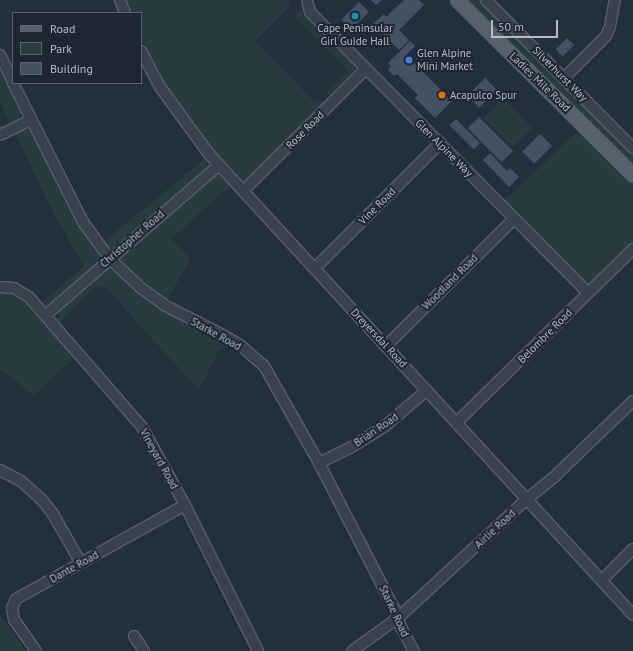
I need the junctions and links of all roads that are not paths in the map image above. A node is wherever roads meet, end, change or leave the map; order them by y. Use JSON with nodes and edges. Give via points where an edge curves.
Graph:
{"nodes":[{"id":1,"x":120,"y":0,"type":"edge"},
{"id":2,"x":308,"y":0,"type":"edge"},
{"id":3,"x":457,"y":0,"type":"edge"},
{"id":4,"x":486,"y":0,"type":"edge"},
{"id":5,"x":614,"y":0,"type":"edge"},
{"id":6,"x":125,"y":12,"type":"edge"},
{"id":7,"x":142,"y":53,"type":"edge"},
{"id":8,"x":0,"y":55,"type":"edge"},
{"id":9,"x":366,"y":69,"type":"junction"},
{"id":10,"x":564,"y":78,"type":"junction"},
{"id":11,"x":12,"y":81,"type":"edge"},
{"id":12,"x":13,"y":84,"type":"edge"},
{"id":13,"x":31,"y":120,"type":"junction"},
{"id":14,"x":0,"y":135,"type":"edge"},
{"id":15,"x":440,"y":143,"type":"junction"},
{"id":16,"x":633,"y":148,"type":"edge"},
{"id":17,"x":219,"y":165,"type":"junction"},
{"id":18,"x":623,"y":165,"type":"junction"},
{"id":19,"x":633,"y":175,"type":"edge"},
{"id":20,"x":633,"y":179,"type":"edge"},
{"id":21,"x":244,"y":190,"type":"junction"},
{"id":22,"x":514,"y":219,"type":"junction"},
{"id":23,"x":633,"y":249,"type":"edge"},
{"id":24,"x":110,"y":259,"type":"junction"},
{"id":25,"x":315,"y":268,"type":"junction"},
{"id":26,"x":0,"y":287,"type":"edge"},
{"id":27,"x":588,"y":294,"type":"junction"},
{"id":28,"x":46,"y":315,"type":"junction"},
{"id":29,"x":386,"y":346,"type":"junction"},
{"id":30,"x":427,"y":390,"type":"junction"},
{"id":31,"x":633,"y":401,"type":"edge"},
{"id":32,"x":457,"y":422,"type":"junction"},
{"id":33,"x":319,"y":463,"type":"junction"},
{"id":34,"x":0,"y":470,"type":"edge"},
{"id":35,"x":527,"y":499,"type":"junction"},
{"id":36,"x":185,"y":506,"type":"junction"},
{"id":37,"x":633,"y":549,"type":"edge"},
{"id":38,"x":81,"y":563,"type":"junction"},
{"id":39,"x":602,"y":580,"type":"junction"},
{"id":40,"x":633,"y":615,"type":"edge"},
{"id":41,"x":398,"y":618,"type":"junction"},
{"id":42,"x":134,"y":636,"type":"dead end"},
{"id":43,"x":36,"y":651,"type":"edge"},
{"id":44,"x":144,"y":651,"type":"edge"},
{"id":45,"x":258,"y":651,"type":"edge"},
{"id":46,"x":352,"y":651,"type":"edge"},
{"id":47,"x":414,"y":651,"type":"edge"}],
"edges":[{"from":1,"to":6,"type":"street"},
{"from":2,"to":9,"type":"street","name":"Glen Alpine Way","via":[[310,12]]},
{"from":3,"to":18,"type":"main road","name":"Ladies Mile Road"},
{"from":4,"to":10,"type":"street","name":"Silverhurst Way"},
{"from":5,"to":10,"type":"street","via":[[606,36]]},
{"from":7,"to":17,"type":"street","name":"Dreyersdal Road","via":[[160,87],[197,140]]},
{"from":8,"to":11,"type":"street","name":"Starke Road"},
{"from":9,"to":15,"type":"street","name":"Glen Alpine Way"},
{"from":9,"to":21,"type":"street","name":"Rose Road"},
{"from":10,"to":16,"type":"street","name":"Silverhurst Way"},
{"from":12,"to":13,"type":"street","name":"Starke Road"},
{"from":13,"to":14,"type":"street"},
{"from":13,"to":24,"type":"street","name":"Starke Road","via":[[83,222]]},
{"from":15,"to":22,"type":"street","name":"Glen Alpine Way"},
{"from":15,"to":25,"type":"street","name":"Vine Road"},
{"from":17,"to":21,"type":"street","name":"Dreyersdal Road"},
{"from":17,"to":24,"type":"street","name":"Christopher Road"},
{"from":18,"to":19,"type":"main road","name":"Ladies Mile Road"},
{"from":18,"to":20,"type":"main road","name":"Ladies Mile Road"},
{"from":21,"to":25,"type":"street","name":"Dreyersdal Road"},
{"from":22,"to":27,"type":"street","name":"Glen Alpine Way"},
{"from":22,"to":29,"type":"street","name":"Woodland Road"},
{"from":23,"to":27,"type":"street","name":"Belombre Road"},
{"from":24,"to":28,"type":"street","name":"Christopher Road"},
{"from":24,"to":33,"type":"street","name":"Starke Road","via":[[164,305],[225,336],[255,358],[271,376]]},
{"from":25,"to":29,"type":"street","name":"Dreyersdal Road"},
{"from":26,"to":28,"type":"street","name":"Vineyard Road","via":[[22,291]]},
{"from":27,"to":32,"type":"street","name":"Belombre Road"},
{"from":28,"to":36,"type":"street","name":"Vineyard Road","via":[[142,427]]},
{"from":29,"to":30,"type":"street","name":"Dreyersdal Road"},
{"from":30,"to":32,"type":"street","name":"Dreyersdal Road"},
{"from":30,"to":33,"type":"street","name":"Brian Road","via":[[385,426],[350,448]]},
{"from":31,"to":35,"type":"street","name":"Airlie Road","via":[[555,476]]},
{"from":32,"to":35,"type":"street","name":"Dreyersdal Road"},
{"from":33,"to":41,"type":"street","name":"Starke Road"},
{"from":34,"to":38,"type":"street","via":[[21,481],[42,500]]},
{"from":35,"to":39,"type":"street","name":"Dreyersdal Road"},
{"from":35,"to":41,"type":"street","name":"Airlie Road"},
{"from":36,"to":38,"type":"street","name":"Dante Road"},
{"from":36,"to":45,"type":"street","name":"Vineyard Road"},
{"from":37,"to":39,"type":"street"},
{"from":38,"to":43,"type":"street","name":"Dante Road","via":[[20,596],[14,602],[14,620]]},
{"from":39,"to":40,"type":"street","name":"Dreyersdal Road"},
{"from":41,"to":46,"type":"street","name":"Airlie Road"},
{"from":41,"to":47,"type":"street","name":"Starke Road"},
{"from":42,"to":44,"type":"street"}]}
